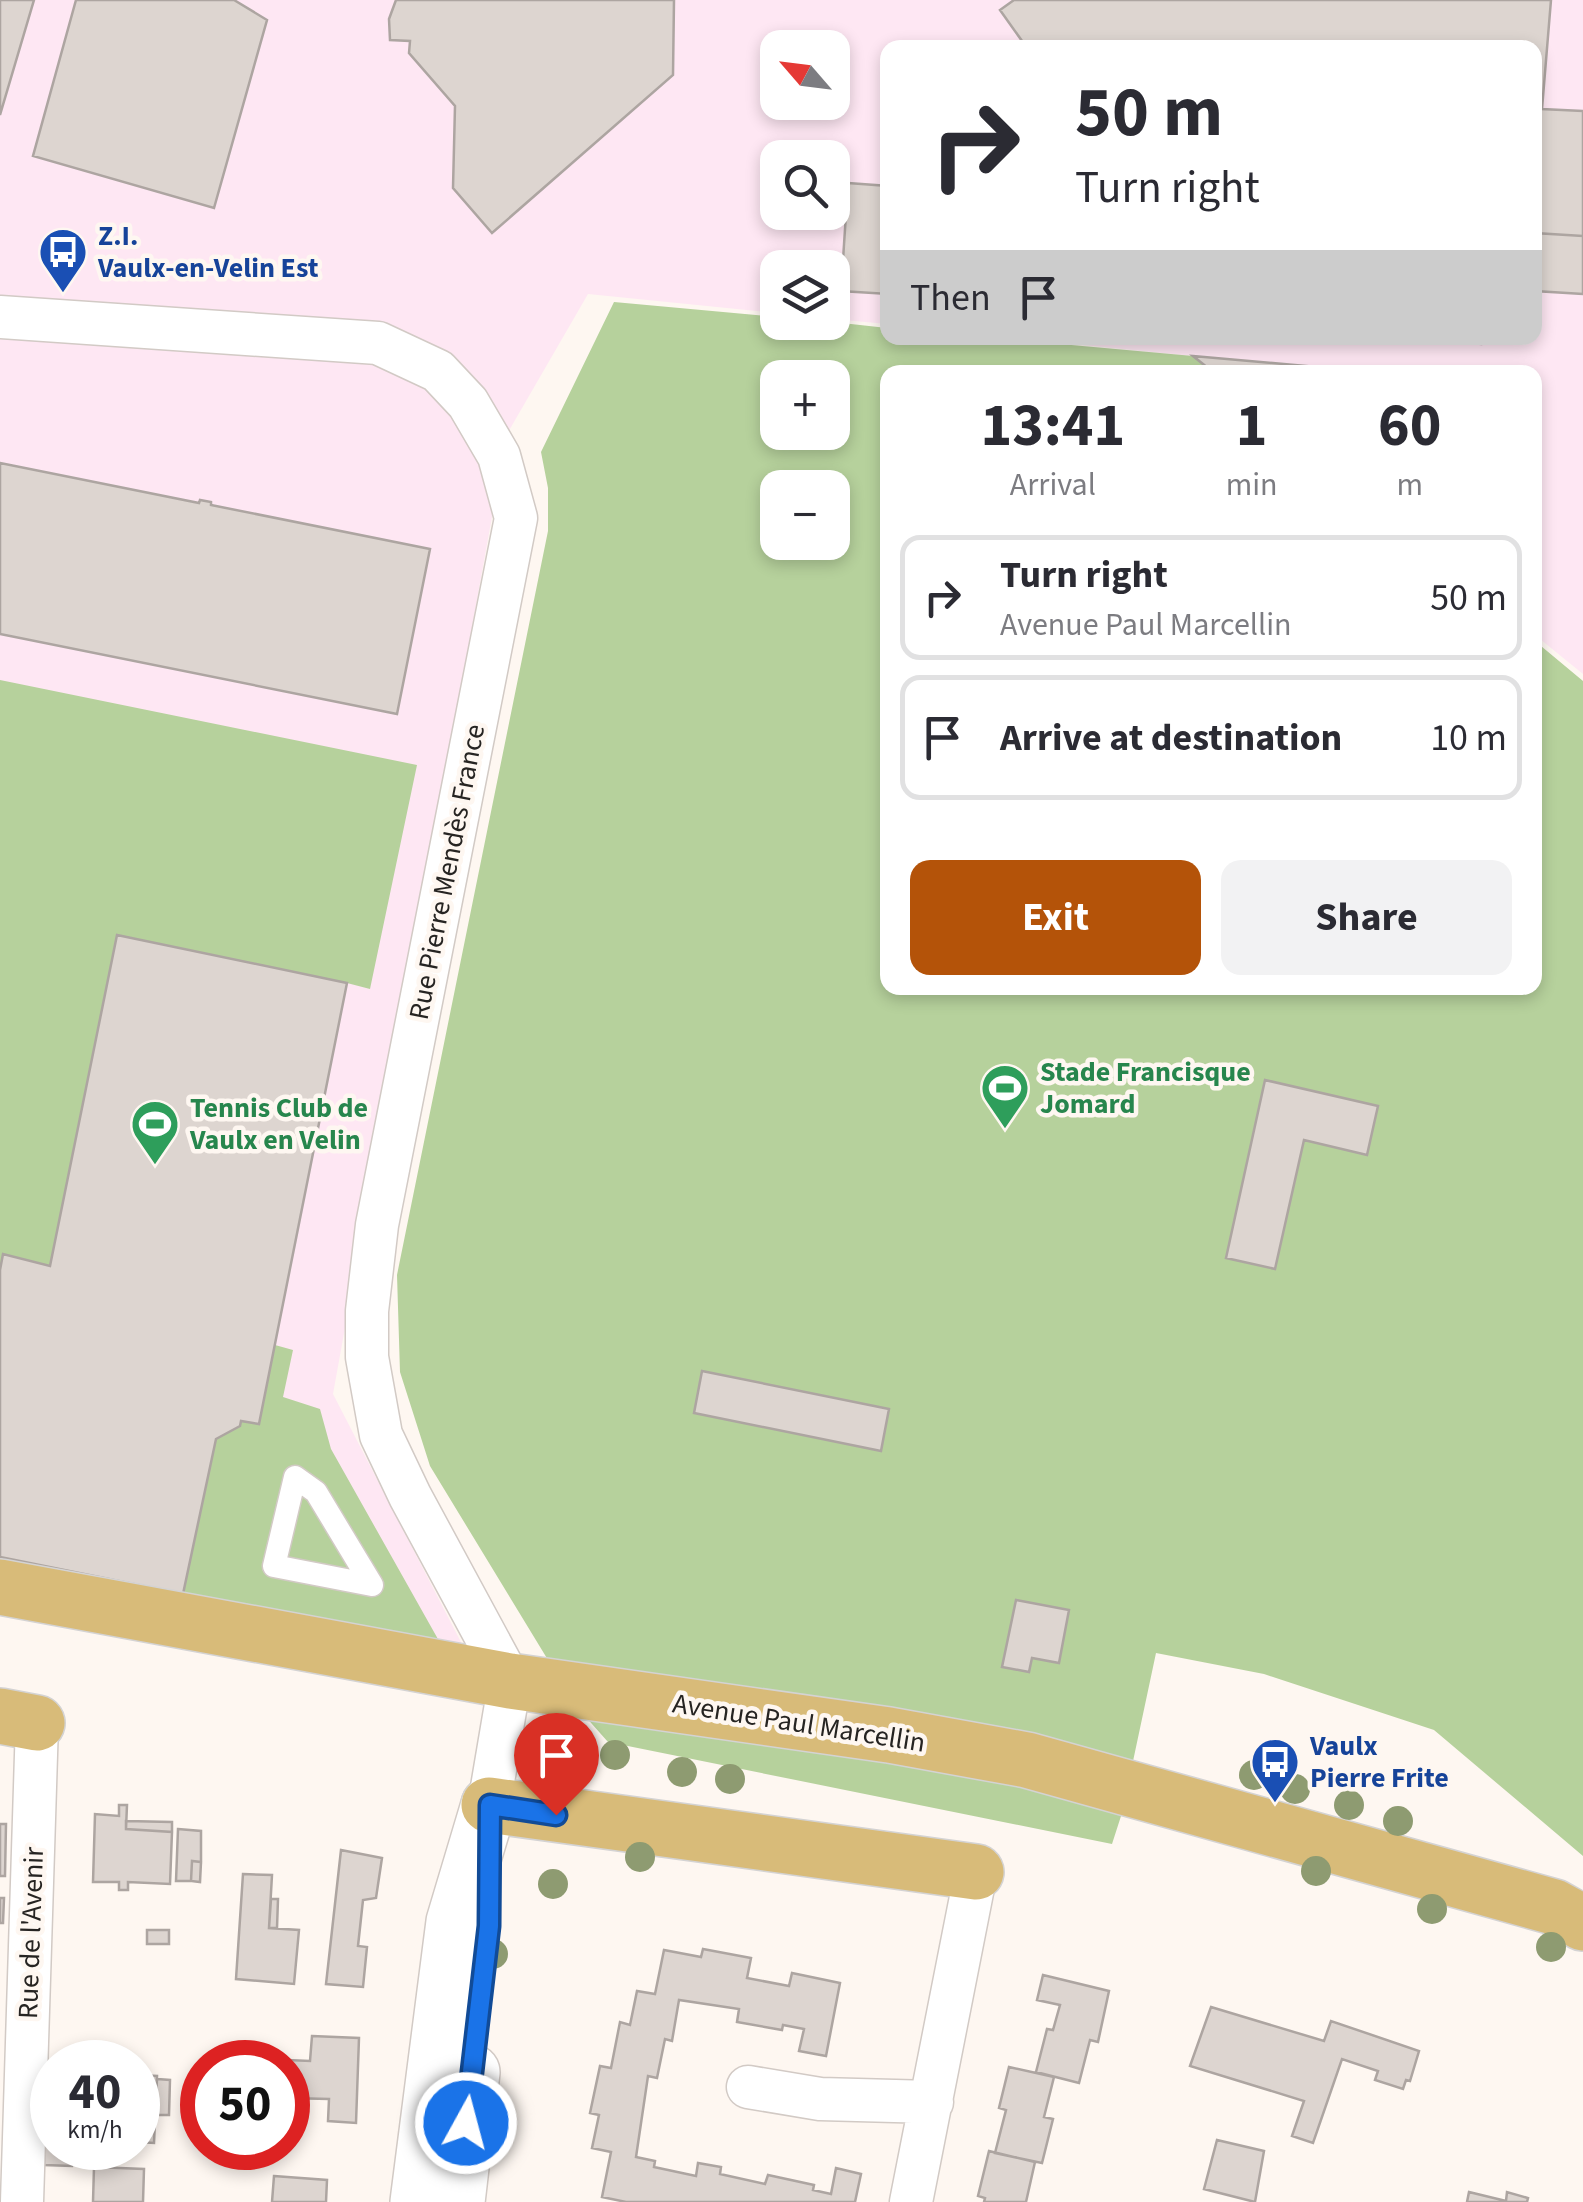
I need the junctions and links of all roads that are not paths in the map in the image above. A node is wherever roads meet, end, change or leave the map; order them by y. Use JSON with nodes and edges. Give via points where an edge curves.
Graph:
{"nodes":[{"id":1,"x":0,"y":316,"type":"edge"},
{"id":2,"x":294,"y":1478,"type":"joint"},
{"id":3,"x":0,"y":1587,"type":"edge"},
{"id":4,"x":510,"y":1681,"type":"junction"},
{"id":5,"x":19,"y":1720,"type":"edge"},
{"id":6,"x":490,"y":1805,"type":"junction"},
{"id":7,"x":976,"y":1872,"type":"joint"},
{"id":8,"x":1583,"y":1922,"type":"edge"},
{"id":9,"x":748,"y":2087,"type":"dead end"},
{"id":10,"x":932,"y":2102,"type":"junction"},
{"id":11,"x":22,"y":2202,"type":"edge"},
{"id":12,"x":418,"y":2202,"type":"edge"},
{"id":13,"x":457,"y":2202,"type":"edge"},
{"id":14,"x":910,"y":2202,"type":"edge"}],
"edges":[{"from":1,"to":4,"type":"street","name":"Rue Pierre Mendès France","via":[[378,342],[438,371],[468,403],[499,456],[516,518],[378,1225],[366,1356],[382,1435]]},
{"from":2,"to":2,"type":"lane","via":[[274,1566],[372,1586],[316,1492]]},
{"from":3,"to":4,"type":"main road","name":"Avenue Paul Marcellin"},
{"from":4,"to":6,"type":"street"},
{"from":4,"to":8,"type":"main road","name":"Avenue Paul Marcellin","via":[[1028,1760],[1554,1907]]},
{"from":5,"to":11,"type":"street","name":"Rue de l'Avenir"},
{"from":6,"to":7,"type":"main road"},
{"from":6,"to":12,"type":"main road","via":[[454,1922]]},
{"from":6,"to":13,"type":"main road","via":[[489,1926]]},
{"from":7,"to":10,"type":"street"},
{"from":9,"to":10,"type":"street","via":[[820,2099]]},
{"from":10,"to":14,"type":"street"}]}
